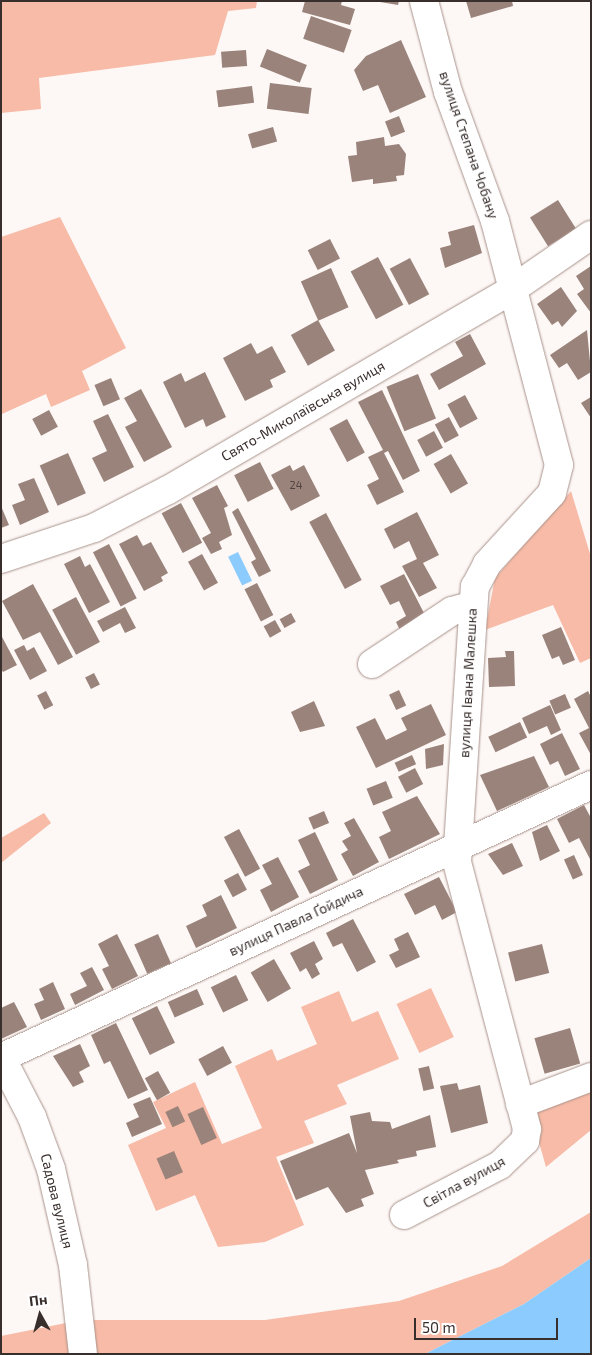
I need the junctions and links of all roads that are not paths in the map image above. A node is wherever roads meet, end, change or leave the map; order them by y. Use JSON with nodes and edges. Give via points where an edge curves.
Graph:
{"nodes":[{"id":1,"x":424,"y":1,"type":"edge"},
{"id":2,"x":591,"y":235,"type":"edge"},
{"id":3,"x":512,"y":290,"type":"junction"},
{"id":4,"x":1,"y":559,"type":"edge"},
{"id":5,"x":471,"y":606,"type":"junction"},
{"id":6,"x":372,"y":664,"type":"dead end"},
{"id":7,"x":591,"y":785,"type":"edge"},
{"id":8,"x":461,"y":846,"type":"junction"},
{"id":9,"x":2,"y":1057,"type":"edge"},
{"id":10,"x":591,"y":1077,"type":"edge"},
{"id":11,"x":520,"y":1104,"type":"junction"},
{"id":12,"x":404,"y":1215,"type":"dead end"},
{"id":13,"x":83,"y":1354,"type":"edge"}],
"edges":[{"from":1,"to":3,"type":"street","name":"вулиця Степана Чобану","via":[[448,92],[496,221]]},
{"from":2,"to":3,"type":"street","name":"Свято-Миколаївська вулиця"},
{"from":3,"to":4,"type":"street","name":"Свято-Миколаївська вулиця","via":[[168,490],[94,528]]},
{"from":3,"to":5,"type":"street","name":"вулиця Івана Малешка","via":[[556,450],[558,480],[540,510],[487,564]]},
{"from":5,"to":6,"type":"street","via":[[452,611]]},
{"from":5,"to":8,"type":"street","name":"вулиця Івана Малешка"},
{"from":7,"to":8,"type":"street","name":"вулиця Павла Ґойдича"},
{"from":8,"to":9,"type":"street","name":"вулиця Павла Ґойдича"},
{"from":8,"to":11,"type":"street","name":"вулиця Івана Малешка","via":[[456,862]]},
{"from":9,"to":13,"type":"street","name":"Садова вулиця","via":[[51,1169],[73,1265]]},
{"from":10,"to":11,"type":"street"},
{"from":11,"to":12,"type":"street","name":"Світла вулиця","via":[[527,1129],[517,1153]]}]}
